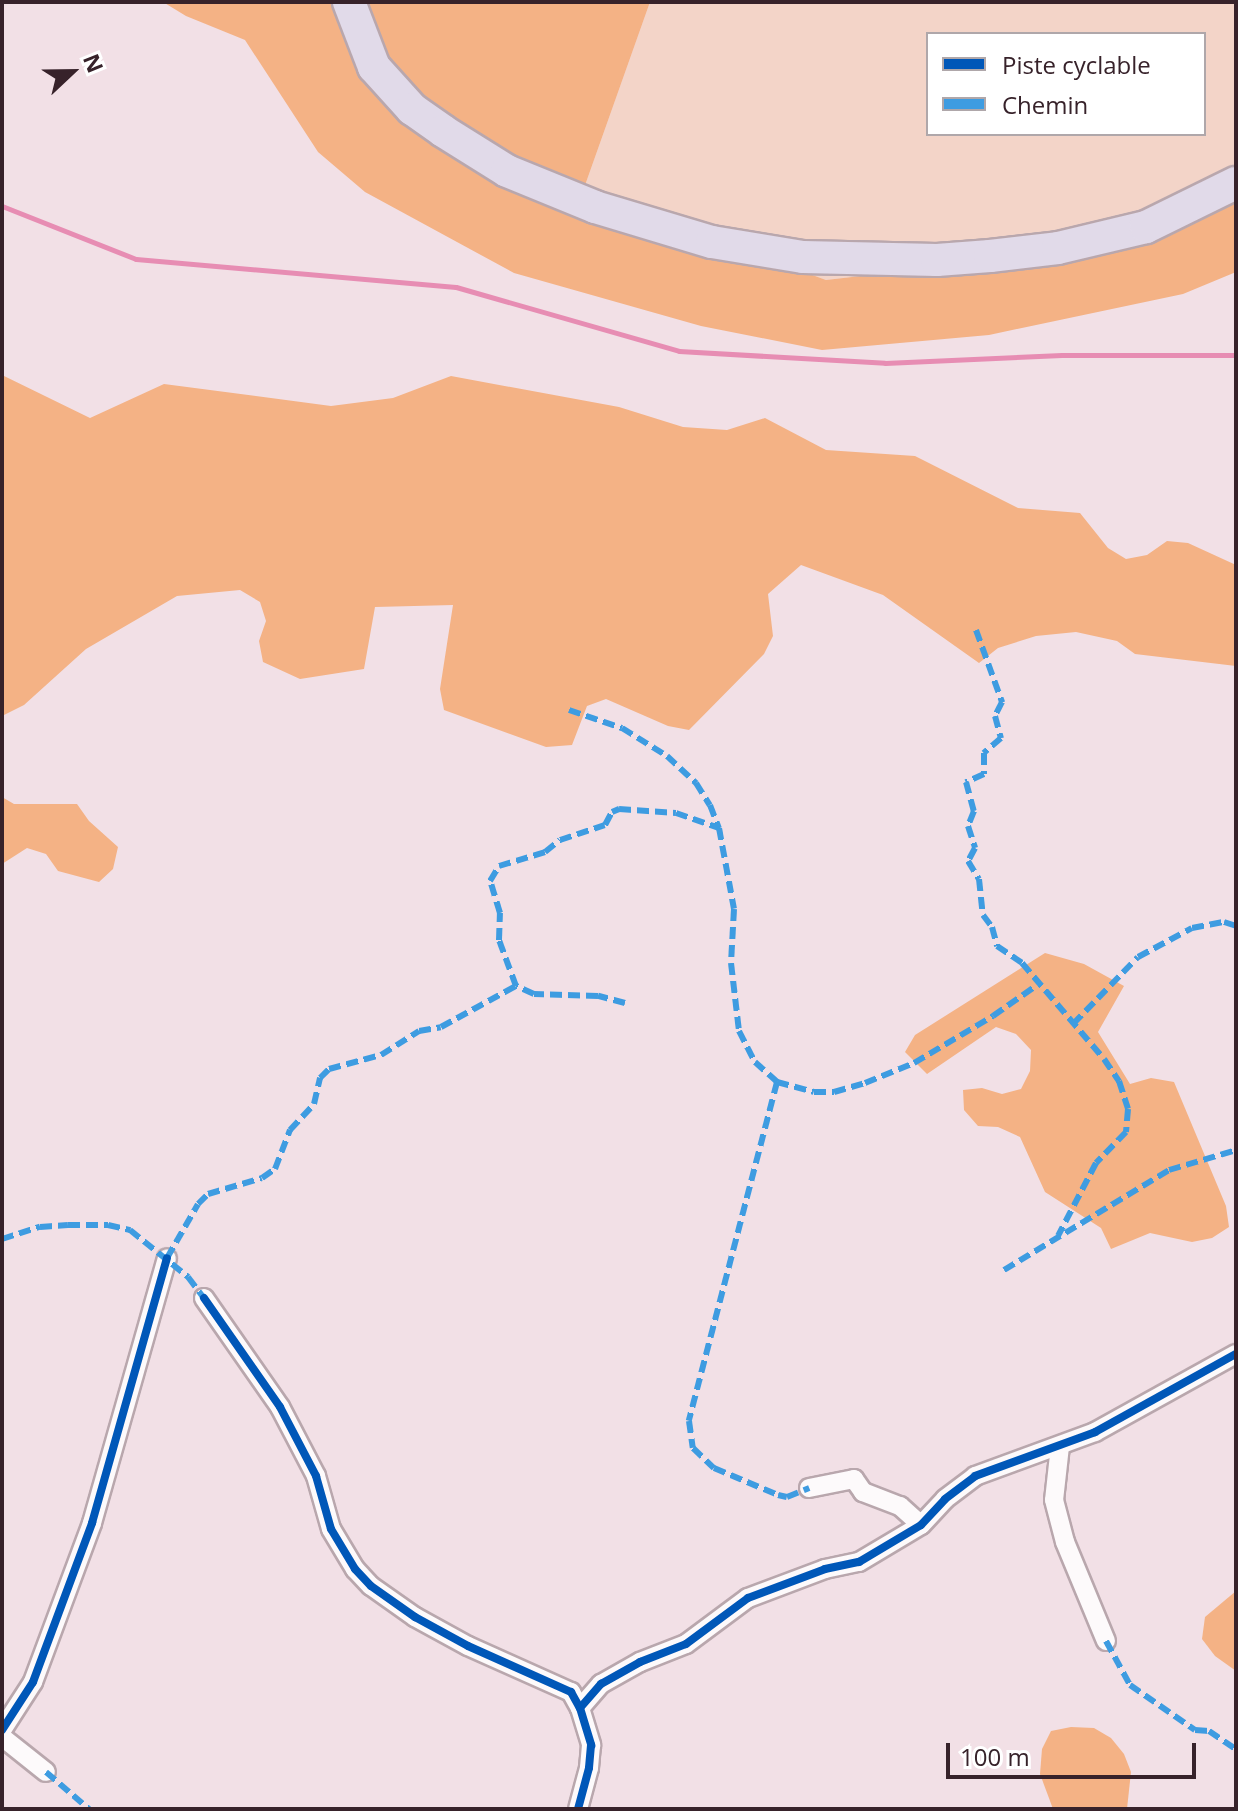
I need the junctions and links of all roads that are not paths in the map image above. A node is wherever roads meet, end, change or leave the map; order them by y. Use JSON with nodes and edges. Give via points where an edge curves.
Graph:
{"nodes":[{"id":1,"x":349,"y":2,"type":"edge"},
{"id":2,"x":1236,"y":183,"type":"edge"},
{"id":3,"x":167,"y":1258,"type":"dead end"},
{"id":4,"x":204,"y":1298,"type":"dead end"},
{"id":5,"x":1236,"y":1354,"type":"edge"},
{"id":6,"x":1060,"y":1446,"type":"junction"},
{"id":7,"x":809,"y":1488,"type":"dead end"},
{"id":8,"x":921,"y":1525,"type":"junction"},
{"id":9,"x":1106,"y":1641,"type":"dead end"},
{"id":10,"x":580,"y":1708,"type":"junction"},
{"id":11,"x":2,"y":1730,"type":"edge"},
{"id":12,"x":2,"y":1737,"type":"edge"},
{"id":13,"x":46,"y":1772,"type":"dead end"},
{"id":14,"x":578,"y":1809,"type":"edge"}],
"edges":[{"from":1,"to":2,"type":"highway","via":[[374,67],[412,109],[443,131],[507,171],[595,207],[712,242],[803,257],[990,256],[1058,248],[1146,227]]},
{"from":3,"to":11,"type":"street","via":[[92,1523],[33,1682]]},
{"from":4,"to":10,"type":"street","via":[[280,1407],[316,1476],[331,1529],[355,1569],[415,1617],[566,1688]]},
{"from":5,"to":6,"type":"street","via":[[1109,1425]]},
{"from":6,"to":8,"type":"street","via":[[975,1476]]},
{"from":6,"to":9,"type":"street","via":[[1054,1500],[1065,1542]]},
{"from":7,"to":8,"type":"street","via":[[854,1479],[863,1492],[900,1506]]},
{"from":8,"to":10,"type":"street","via":[[859,1562],[748,1598],[686,1644],[601,1684]]},
{"from":10,"to":14,"type":"street","via":[[591,1757]]},
{"from":12,"to":13,"type":"street"}]}
